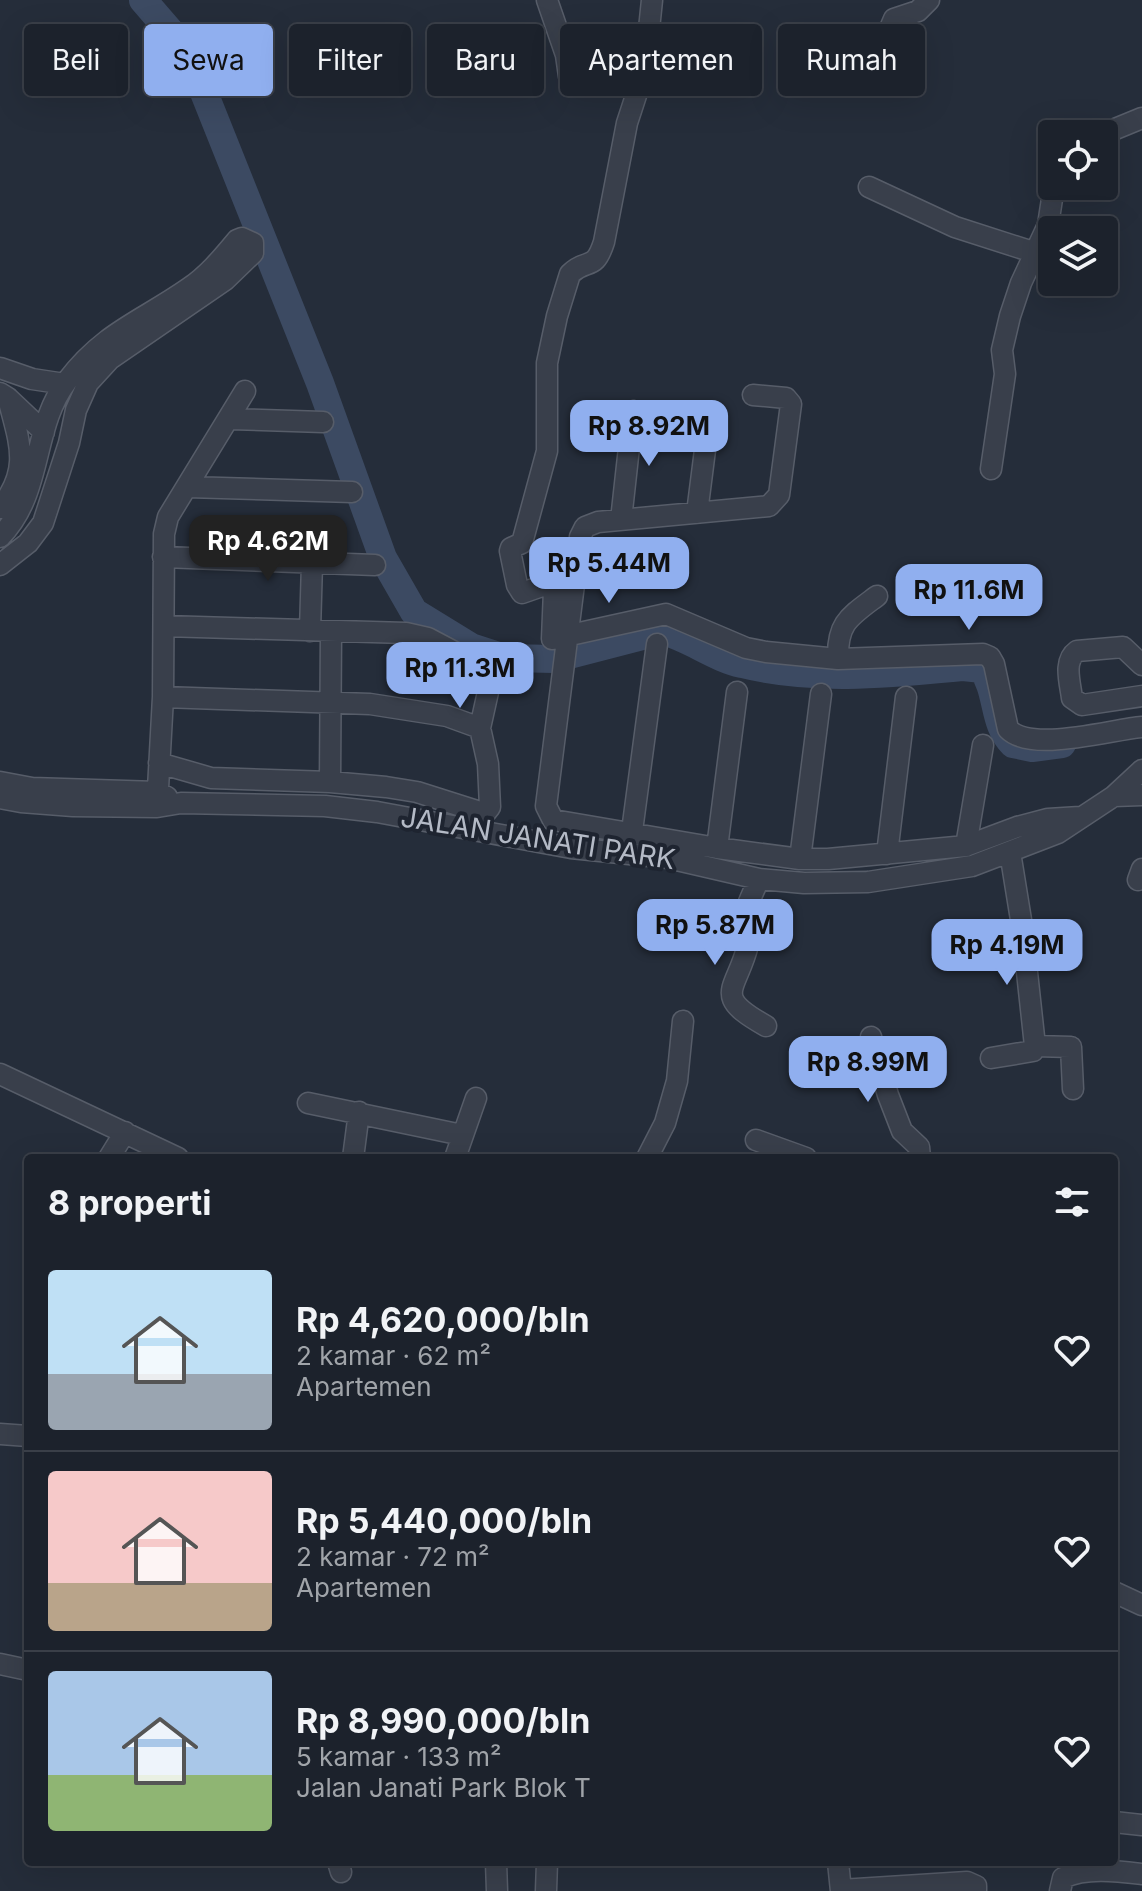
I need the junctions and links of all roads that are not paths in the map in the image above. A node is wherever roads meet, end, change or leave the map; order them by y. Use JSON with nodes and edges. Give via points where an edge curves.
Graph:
{"nodes":[{"id":1,"x":547,"y":0,"type":"edge"},
{"id":2,"x":652,"y":0,"type":"edge"},
{"id":3,"x":929,"y":0,"type":"edge"},
{"id":4,"x":892,"y":24,"type":"edge"},
{"id":5,"x":560,"y":38,"type":"edge"},
{"id":6,"x":1142,"y":118,"type":"edge"},
{"id":7,"x":1118,"y":128,"type":"edge"},
{"id":8,"x":869,"y":187,"type":"dead end"},
{"id":9,"x":1052,"y":200,"type":"edge"},
{"id":10,"x":249,"y":240,"type":"dead end"},
{"id":11,"x":1036,"y":253,"type":"junction"},
{"id":12,"x":129,"y":336,"type":"junction"},
{"id":13,"x":0,"y":368,"type":"edge"},
{"id":14,"x":32,"y":379,"type":"junction"},
{"id":15,"x":65,"y":384,"type":"junction"},
{"id":16,"x":245,"y":391,"type":"dead end"},
{"id":17,"x":753,"y":395,"type":"dead end"},
{"id":18,"x":4,"y":396,"type":"edge"},
{"id":19,"x":633,"y":411,"type":"dead end"},
{"id":20,"x":230,"y":419,"type":"junction"},
{"id":21,"x":323,"y":422,"type":"dead end"},
{"id":22,"x":46,"y":424,"type":"junction"},
{"id":23,"x":706,"y":442,"type":"dead end"},
{"id":24,"x":991,"y":469,"type":"dead end"},
{"id":25,"x":36,"y":470,"type":"junction"},
{"id":26,"x":59,"y":474,"type":"junction"},
{"id":27,"x":187,"y":487,"type":"junction"},
{"id":28,"x":352,"y":492,"type":"dead end"},
{"id":29,"x":0,"y":508,"type":"edge"},
{"id":30,"x":697,"y":513,"type":"junction"},
{"id":31,"x":621,"y":520,"type":"junction"},
{"id":32,"x":0,"y":537,"type":"edge"},
{"id":33,"x":163,"y":557,"type":"junction"},
{"id":34,"x":312,"y":563,"type":"junction"},
{"id":35,"x":0,"y":565,"type":"edge"},
{"id":36,"x":375,"y":565,"type":"dead end"},
{"id":37,"x":877,"y":596,"type":"dead end"},
{"id":38,"x":164,"y":626,"type":"junction"},
{"id":39,"x":310,"y":631,"type":"junction"},
{"id":40,"x":331,"y":632,"type":"junction"},
{"id":41,"x":657,"y":644,"type":"dead end"},
{"id":42,"x":565,"y":648,"type":"junction"},
{"id":43,"x":838,"y":659,"type":"junction"},
{"id":44,"x":1142,"y":665,"type":"edge"},
{"id":45,"x":737,"y":692,"type":"dead end"},
{"id":46,"x":821,"y":694,"type":"dead end"},
{"id":47,"x":1142,"y":696,"type":"edge"},
{"id":48,"x":163,"y":697,"type":"junction"},
{"id":49,"x":906,"y":697,"type":"dead end"},
{"id":50,"x":331,"y":702,"type":"junction"},
{"id":51,"x":1142,"y":727,"type":"edge"},
{"id":52,"x":480,"y":728,"type":"junction"},
{"id":53,"x":983,"y":745,"type":"dead end"},
{"id":54,"x":159,"y":763,"type":"junction"},
{"id":55,"x":1142,"y":770,"type":"edge"},
{"id":56,"x":0,"y":782,"type":"edge"},
{"id":57,"x":330,"y":782,"type":"junction"},
{"id":58,"x":1142,"y":795,"type":"edge"},
{"id":59,"x":1114,"y":796,"type":"junction"},
{"id":60,"x":0,"y":798,"type":"edge"},
{"id":61,"x":157,"y":800,"type":"junction"},
{"id":62,"x":1080,"y":817,"type":"junction"},
{"id":63,"x":632,"y":831,"type":"junction"},
{"id":64,"x":966,"y":846,"type":"junction"},
{"id":65,"x":717,"y":848,"type":"junction"},
{"id":66,"x":1010,"y":852,"type":"junction"},
{"id":67,"x":887,"y":854,"type":"junction"},
{"id":68,"x":800,"y":859,"type":"junction"},
{"id":69,"x":759,"y":879,"type":"junction"},
{"id":70,"x":683,"y":1021,"type":"dead end"},
{"id":71,"x":766,"y":1026,"type":"dead end"},
{"id":72,"x":871,"y":1037,"type":"dead end"},
{"id":73,"x":1035,"y":1046,"type":"junction"},
{"id":74,"x":991,"y":1058,"type":"dead end"},
{"id":75,"x":0,"y":1074,"type":"edge"},
{"id":76,"x":1073,"y":1089,"type":"dead end"},
{"id":77,"x":476,"y":1098,"type":"dead end"},
{"id":78,"x":308,"y":1103,"type":"dead end"},
{"id":79,"x":359,"y":1112,"type":"junction"},
{"id":80,"x":125,"y":1132,"type":"junction"},
{"id":81,"x":462,"y":1135,"type":"junction"},
{"id":82,"x":756,"y":1140,"type":"dead end"},
{"id":83,"x":111,"y":1154,"type":"edge"},
{"id":84,"x":170,"y":1154,"type":"edge"},
{"id":85,"x":354,"y":1154,"type":"edge"},
{"id":86,"x":456,"y":1154,"type":"edge"},
{"id":87,"x":649,"y":1154,"type":"edge"},
{"id":88,"x":795,"y":1154,"type":"edge"},
{"id":89,"x":920,"y":1154,"type":"edge"},
{"id":90,"x":0,"y":1434,"type":"edge"},
{"id":91,"x":24,"y":1436,"type":"edge"},
{"id":92,"x":1118,"y":1594,"type":"edge"},
{"id":93,"x":1142,"y":1605,"type":"edge"},
{"id":94,"x":0,"y":1664,"type":"edge"},
{"id":95,"x":24,"y":1669,"type":"edge"},
{"id":96,"x":1118,"y":1822,"type":"edge"},
{"id":97,"x":1142,"y":1825,"type":"edge"},
{"id":98,"x":496,"y":1866,"type":"edge"},
{"id":99,"x":547,"y":1866,"type":"edge"},
{"id":100,"x":838,"y":1866,"type":"edge"},
{"id":101,"x":1142,"y":1874,"type":"edge"},
{"id":102,"x":841,"y":1890,"type":"edge"},
{"id":103,"x":497,"y":1891,"type":"edge"},
{"id":104,"x":546,"y":1891,"type":"edge"},
{"id":105,"x":976,"y":1891,"type":"edge"},
{"id":106,"x":1060,"y":1891,"type":"edge"}],
"edges":[{"from":1,"to":5,"type":"street"},
{"from":2,"to":42,"type":"street","via":[[645,68],[627,123],[604,242],[599,259],[574,270],[567,280],[547,363],[547,451],[522,543],[510,551],[518,590],[554,590],[552,639]]},
{"from":3,"to":4,"type":"street"},
{"from":6,"to":7,"type":"street"},
{"from":8,"to":11,"type":"street","via":[[955,227]]},
{"from":9,"to":11,"type":"street"},
{"from":10,"to":12,"type":"street","via":[[237,240],[189,288],[134,319]]},
{"from":11,"to":24,"type":"street","via":[[1021,283],[1002,350],[1005,374]]},
{"from":12,"to":15,"type":"street","via":[[97,346]]},
{"from":12,"to":26,"type":"street","via":[[88,383]]},
{"from":13,"to":14,"type":"street"},
{"from":14,"to":15,"type":"street"},
{"from":14,"to":22,"type":"street"},
{"from":15,"to":22,"type":"street"},
{"from":16,"to":20,"type":"street"},
{"from":17,"to":30,"type":"street","via":[[786,398],[791,404],[779,495],[769,506]]},
{"from":18,"to":22,"type":"street"},
{"from":18,"to":29,"type":"street","via":[[18,440],[20,474]]},
{"from":19,"to":31,"type":"street"},
{"from":20,"to":21,"type":"street"},
{"from":20,"to":27,"type":"street"},
{"from":22,"to":25,"type":"street"},
{"from":23,"to":30,"type":"street"},
{"from":25,"to":26,"type":"street"},
{"from":25,"to":32,"type":"street","via":[[19,515]]},
{"from":26,"to":35,"type":"street","via":[[36,534]]},
{"from":27,"to":28,"type":"street"},
{"from":27,"to":33,"type":"street","via":[[168,517]]},
{"from":30,"to":31,"type":"street"},
{"from":31,"to":42,"type":"street","via":[[585,527],[580,537]]},
{"from":33,"to":34,"type":"street"},
{"from":33,"to":38,"type":"street"},
{"from":34,"to":36,"type":"street"},
{"from":34,"to":39,"type":"street"},
{"from":37,"to":43,"type":"street","via":[[846,622],[838,636]]},
{"from":38,"to":39,"type":"street"},
{"from":38,"to":48,"type":"street"},
{"from":39,"to":40,"type":"street"},
{"from":40,"to":50,"type":"street"},
{"from":40,"to":52,"type":"street","via":[[406,633],[428,638],[479,665],[490,683]]},
{"from":41,"to":63,"type":"street"},
{"from":42,"to":43,"type":"street","via":[[666,614],[746,648]]},
{"from":42,"to":63,"type":"street","via":[[546,806],[553,820]]},
{"from":43,"to":51,"type":"street","via":[[990,657],[1008,729],[1024,739]]},
{"from":44,"to":47,"type":"street","via":[[1123,647],[1077,651],[1069,662],[1072,698],[1082,705]]},
{"from":45,"to":65,"type":"street"},
{"from":46,"to":68,"type":"street"},
{"from":48,"to":50,"type":"street"},
{"from":48,"to":54,"type":"street"},
{"from":49,"to":67,"type":"street"},
{"from":50,"to":52,"type":"street","via":[[429,712]]},
{"from":50,"to":57,"type":"street"},
{"from":52,"to":57,"type":"street","via":[[488,764],[486,812],[417,792]]},
{"from":53,"to":64,"type":"street"},
{"from":54,"to":57,"type":"street","via":[[211,778]]},
{"from":54,"to":61,"type":"street"},
{"from":55,"to":59,"type":"street","name":"JALAN JANATI PARK"},
{"from":56,"to":61,"type":"street"},
{"from":58,"to":59,"type":"street"},
{"from":59,"to":62,"type":"street","name":"JALAN JANATI PARK"},
{"from":60,"to":61,"type":"street","name":"JALAN JANATI PARK","via":[[73,806]]},
{"from":61,"to":69,"type":"street","name":"JALAN JANATI PARK","via":[[377,812],[545,844],[668,858]]},
{"from":62,"to":64,"type":"street","via":[[1033,823]]},
{"from":62,"to":66,"type":"street","name":"JALAN JANATI PARK","via":[[1058,833]]},
{"from":63,"to":65,"type":"street"},
{"from":64,"to":67,"type":"street"},
{"from":65,"to":68,"type":"street"},
{"from":66,"to":69,"type":"street","name":"JALAN JANATI PARK","via":[[972,866],[868,882]]},
{"from":66,"to":73,"type":"street"},
{"from":67,"to":68,"type":"street"},
{"from":69,"to":71,"type":"street","via":[[745,917],[749,944],[733,982],[733,1002]]},
{"from":70,"to":87,"type":"street","via":[[677,1081]]},
{"from":72,"to":89,"type":"street","via":[[902,1131]]},
{"from":73,"to":74,"type":"street","via":[[1033,1051]]},
{"from":73,"to":76,"type":"street","via":[[1071,1047]]},
{"from":75,"to":80,"type":"street"},
{"from":77,"to":81,"type":"street"},
{"from":78,"to":79,"type":"street"},
{"from":79,"to":81,"type":"street"},
{"from":79,"to":85,"type":"street"},
{"from":80,"to":83,"type":"street"},
{"from":80,"to":84,"type":"street"},
{"from":81,"to":86,"type":"street"},
{"from":82,"to":88,"type":"street"},
{"from":90,"to":91,"type":"street"},
{"from":92,"to":93,"type":"street"},
{"from":94,"to":95,"type":"street"},
{"from":96,"to":97,"type":"street"},
{"from":98,"to":103,"type":"street"},
{"from":99,"to":104,"type":"street"},
{"from":100,"to":102,"type":"street"},
{"from":101,"to":106,"type":"street","via":[[1073,1872],[1063,1878]]},
{"from":102,"to":105,"type":"street","via":[[967,1882]]}]}
